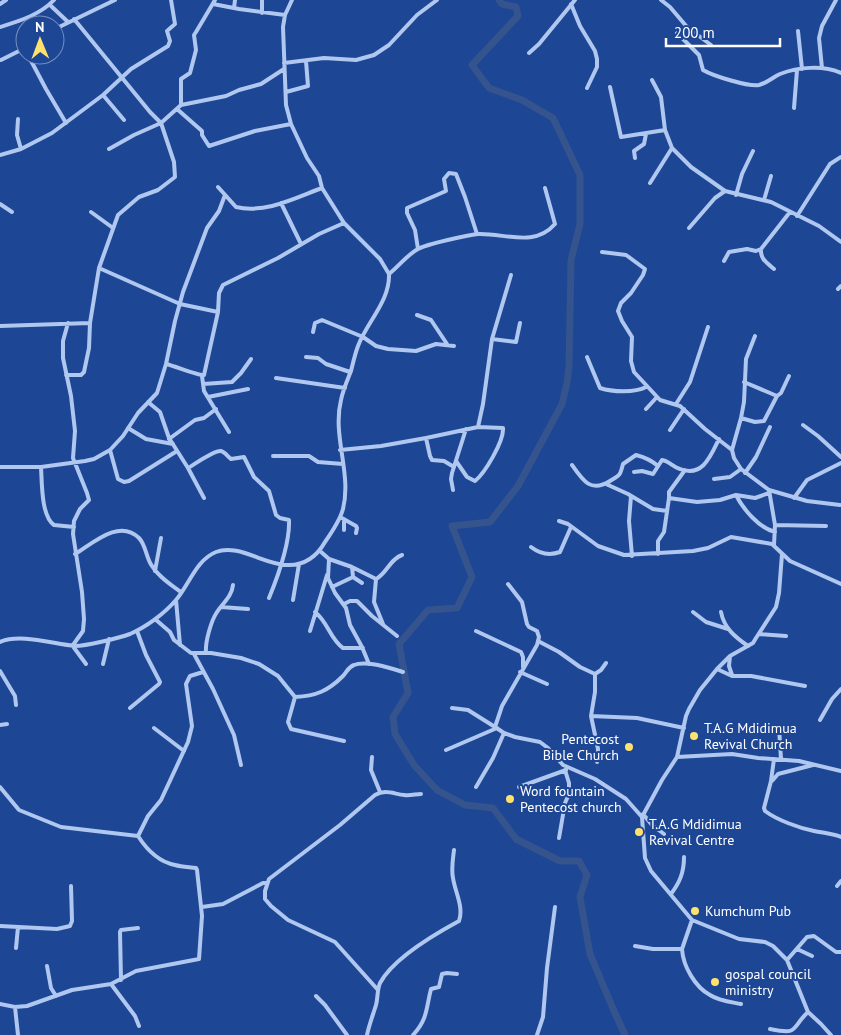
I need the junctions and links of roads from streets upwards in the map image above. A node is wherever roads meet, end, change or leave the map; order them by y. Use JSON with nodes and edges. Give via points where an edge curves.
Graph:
{"nodes":[{"id":1,"x":6,"y":0,"type":"edge"},
{"id":2,"x":54,"y":0,"type":"edge"},
{"id":3,"x":115,"y":0,"type":"edge"},
{"id":4,"x":171,"y":0,"type":"edge"},
{"id":5,"x":235,"y":0,"type":"edge"},
{"id":6,"x":262,"y":0,"type":"edge"},
{"id":7,"x":292,"y":0,"type":"edge"},
{"id":8,"x":437,"y":0,"type":"edge"},
{"id":9,"x":575,"y":0,"type":"edge"},
{"id":10,"x":661,"y":0,"type":"edge"},
{"id":11,"x":836,"y":0,"type":"edge"},
{"id":12,"x":214,"y":2,"type":"edge"},
{"id":13,"x":0,"y":4,"type":"edge"},
{"id":14,"x":50,"y":4,"type":"junction"},
{"id":15,"x":571,"y":4,"type":"junction"},
{"id":16,"x":234,"y":8,"type":"junction"},
{"id":17,"x":262,"y":12,"type":"junction"},
{"id":18,"x":284,"y":15,"type":"junction"},
{"id":19,"x":74,"y":19,"type":"junction"},
{"id":20,"x":68,"y":22,"type":"junction"},
{"id":21,"x":65,"y":24,"type":"edge"},
{"id":22,"x":0,"y":27,"type":"edge"},
{"id":23,"x":798,"y":31,"type":"dead end"},
{"id":24,"x":677,"y":33,"type":"dead end"},
{"id":25,"x":711,"y":45,"type":"dead end"},
{"id":26,"x":15,"y":53,"type":"edge"},
{"id":27,"x":529,"y":53,"type":"dead end"},
{"id":28,"x":1,"y":60,"type":"edge"},
{"id":29,"x":306,"y":61,"type":"junction"},
{"id":30,"x":284,"y":63,"type":"junction"},
{"id":31,"x":33,"y":65,"type":"edge"},
{"id":32,"x":822,"y":68,"type":"junction"},
{"id":33,"x":284,"y":69,"type":"junction"},
{"id":34,"x":799,"y":70,"type":"junction"},
{"id":35,"x":841,"y":73,"type":"edge"},
{"id":36,"x":122,"y":76,"type":"junction"},
{"id":37,"x":652,"y":80,"type":"dead end"},
{"id":38,"x":610,"y":87,"type":"dead end"},
{"id":39,"x":587,"y":88,"type":"dead end"},
{"id":40,"x":286,"y":92,"type":"junction"},
{"id":41,"x":103,"y":95,"type":"junction"},
{"id":42,"x":181,"y":105,"type":"junction"},
{"id":43,"x":794,"y":108,"type":"dead end"},
{"id":44,"x":177,"y":109,"type":"junction"},
{"id":45,"x":18,"y":119,"type":"dead end"},
{"id":46,"x":124,"y":120,"type":"dead end"},
{"id":47,"x":66,"y":123,"type":"junction"},
{"id":48,"x":161,"y":123,"type":"junction"},
{"id":49,"x":291,"y":124,"type":"junction"},
{"id":50,"x":665,"y":130,"type":"junction"},
{"id":51,"x":646,"y":134,"type":"junction"},
{"id":52,"x":109,"y":148,"type":"dead end"},
{"id":53,"x":672,"y":148,"type":"junction"},
{"id":54,"x":20,"y":149,"type":"junction"},
{"id":55,"x":753,"y":151,"type":"dead end"},
{"id":56,"x":0,"y":155,"type":"edge"},
{"id":57,"x":841,"y":157,"type":"edge"},
{"id":58,"x":635,"y":158,"type":"dead end"},
{"id":59,"x":771,"y":176,"type":"dead end"},
{"id":60,"x":650,"y":183,"type":"dead end"},
{"id":61,"x":218,"y":187,"type":"dead end"},
{"id":62,"x":322,"y":188,"type":"junction"},
{"id":63,"x":546,"y":188,"type":"dead end"},
{"id":64,"x":725,"y":191,"type":"junction"},
{"id":65,"x":225,"y":195,"type":"junction"},
{"id":66,"x":736,"y":195,"type":"junction"},
{"id":67,"x":764,"y":200,"type":"junction"},
{"id":68,"x":281,"y":203,"type":"junction"},
{"id":69,"x":0,"y":204,"type":"edge"},
{"id":70,"x":12,"y":212,"type":"dead end"},
{"id":71,"x":90,"y":212,"type":"dead end"},
{"id":72,"x":790,"y":212,"type":"junction"},
{"id":73,"x":797,"y":216,"type":"junction"},
{"id":74,"x":344,"y":223,"type":"junction"},
{"id":75,"x":113,"y":228,"type":"junction"},
{"id":76,"x":689,"y":228,"type":"dead end"},
{"id":77,"x":477,"y":234,"type":"junction"},
{"id":78,"x":840,"y":241,"type":"edge"},
{"id":79,"x":301,"y":244,"type":"junction"},
{"id":80,"x":418,"y":249,"type":"junction"},
{"id":81,"x":761,"y":249,"type":"junction"},
{"id":82,"x":602,"y":252,"type":"dead end"},
{"id":83,"x":724,"y":261,"type":"dead end"},
{"id":84,"x":99,"y":268,"type":"junction"},
{"id":85,"x":774,"y":269,"type":"dead end"},
{"id":86,"x":389,"y":274,"type":"junction"},
{"id":87,"x":511,"y":275,"type":"dead end"},
{"id":88,"x":180,"y":304,"type":"junction"},
{"id":89,"x":218,"y":312,"type":"junction"},
{"id":90,"x":417,"y":315,"type":"dead end"},
{"id":91,"x":68,"y":323,"type":"junction"},
{"id":92,"x":90,"y":323,"type":"junction"},
{"id":93,"x":520,"y":323,"type":"dead end"},
{"id":94,"x":0,"y":326,"type":"edge"},
{"id":95,"x":708,"y":327,"type":"dead end"},
{"id":96,"x":313,"y":332,"type":"dead end"},
{"id":97,"x":755,"y":336,"type":"dead end"},
{"id":98,"x":363,"y":337,"type":"junction"},
{"id":99,"x":492,"y":339,"type":"junction"},
{"id":100,"x":447,"y":344,"type":"junction"},
{"id":101,"x":454,"y":346,"type":"dead end"},
{"id":102,"x":306,"y":357,"type":"dead end"},
{"id":103,"x":587,"y":358,"type":"dead end"},
{"id":104,"x":251,"y":359,"type":"dead end"},
{"id":105,"x":166,"y":364,"type":"junction"},
{"id":106,"x":350,"y":372,"type":"junction"},
{"id":107,"x":66,"y":375,"type":"junction"},
{"id":108,"x":202,"y":376,"type":"junction"},
{"id":109,"x":789,"y":376,"type":"dead end"},
{"id":110,"x":276,"y":378,"type":"dead end"},
{"id":111,"x":744,"y":382,"type":"junction"},
{"id":112,"x":203,"y":384,"type":"junction"},
{"id":113,"x":646,"y":387,"type":"junction"},
{"id":114,"x":345,"y":388,"type":"junction"},
{"id":115,"x":248,"y":389,"type":"dead end"},
{"id":116,"x":777,"y":396,"type":"junction"},
{"id":117,"x":208,"y":397,"type":"junction"},
{"id":118,"x":657,"y":397,"type":"junction"},
{"id":119,"x":148,"y":402,"type":"junction"},
{"id":120,"x":676,"y":404,"type":"junction"},
{"id":121,"x":216,"y":409,"type":"junction"},
{"id":122,"x":646,"y":409,"type":"dead end"},
{"id":123,"x":684,"y":410,"type":"junction"},
{"id":124,"x":741,"y":418,"type":"junction"},
{"id":125,"x":803,"y":425,"type":"dead end"},
{"id":126,"x":478,"y":427,"type":"junction"},
{"id":127,"x":770,"y":427,"type":"dead end"},
{"id":128,"x":128,"y":428,"type":"junction"},
{"id":129,"x":466,"y":429,"type":"junction"},
{"id":130,"x":670,"y":430,"type":"dead end"},
{"id":131,"x":229,"y":432,"type":"dead end"},
{"id":132,"x":426,"y":438,"type":"junction"},
{"id":133,"x":719,"y":439,"type":"junction"},
{"id":134,"x":171,"y":442,"type":"junction"},
{"id":135,"x":110,"y":450,"type":"junction"},
{"id":136,"x":340,"y":450,"type":"junction"},
{"id":137,"x":732,"y":450,"type":"junction"},
{"id":138,"x":177,"y":451,"type":"junction"},
{"id":139,"x":168,"y":456,"type":"junction"},
{"id":140,"x":273,"y":456,"type":"dead end"},
{"id":141,"x":841,"y":458,"type":"edge"},
{"id":142,"x":456,"y":461,"type":"junction"},
{"id":143,"x":74,"y":463,"type":"junction"},
{"id":144,"x":841,"y":463,"type":"edge"},
{"id":145,"x":343,"y":464,"type":"junction"},
{"id":146,"x":572,"y":465,"type":"dead end"},
{"id":147,"x":658,"y":466,"type":"junction"},
{"id":148,"x":0,"y":467,"type":"edge"},
{"id":149,"x":41,"y":467,"type":"junction"},
{"id":150,"x":454,"y":467,"type":"junction"},
{"id":151,"x":188,"y":468,"type":"junction"},
{"id":152,"x":741,"y":469,"type":"junction"},
{"id":153,"x":684,"y":470,"type":"junction"},
{"id":154,"x":634,"y":472,"type":"dead end"},
{"id":155,"x":745,"y":472,"type":"junction"},
{"id":156,"x":714,"y":479,"type":"dead end"},
{"id":157,"x":606,"y":484,"type":"junction"},
{"id":158,"x":453,"y":490,"type":"dead end"},
{"id":159,"x":769,"y":491,"type":"junction"},
{"id":160,"x":736,"y":495,"type":"junction"},
{"id":161,"x":632,"y":496,"type":"junction"},
{"id":162,"x":204,"y":498,"type":"dead end"},
{"id":163,"x":669,"y":498,"type":"junction"},
{"id":164,"x":794,"y":498,"type":"junction"},
{"id":165,"x":840,"y":505,"type":"dead end"},
{"id":166,"x":667,"y":511,"type":"junction"},
{"id":167,"x":342,"y":518,"type":"junction"},
{"id":168,"x":559,"y":521,"type":"dead end"},
{"id":169,"x":775,"y":525,"type":"junction"},
{"id":170,"x":826,"y":526,"type":"dead end"},
{"id":171,"x":74,"y":527,"type":"junction"},
{"id":172,"x":571,"y":527,"type":"junction"},
{"id":173,"x":344,"y":530,"type":"dead end"},
{"id":174,"x":775,"y":532,"type":"junction"},
{"id":175,"x":356,"y":533,"type":"dead end"},
{"id":176,"x":161,"y":538,"type":"dead end"},
{"id":177,"x":774,"y":545,"type":"junction"},
{"id":178,"x":531,"y":547,"type":"dead end"},
{"id":179,"x":320,"y":551,"type":"junction"},
{"id":180,"x":76,"y":554,"type":"junction"},
{"id":181,"x":658,"y":554,"type":"junction"},
{"id":182,"x":782,"y":554,"type":"junction"},
{"id":183,"x":402,"y":555,"type":"dead end"},
{"id":184,"x":632,"y":556,"type":"junction"},
{"id":185,"x":329,"y":559,"type":"junction"},
{"id":186,"x":299,"y":564,"type":"junction"},
{"id":187,"x":280,"y":565,"type":"junction"},
{"id":188,"x":352,"y":567,"type":"junction"},
{"id":189,"x":155,"y":571,"type":"junction"},
{"id":190,"x":327,"y":575,"type":"junction"},
{"id":191,"x":353,"y":577,"type":"junction"},
{"id":192,"x":376,"y":579,"type":"junction"},
{"id":193,"x":362,"y":583,"type":"dead end"},
{"id":194,"x":841,"y":583,"type":"edge"},
{"id":195,"x":508,"y":584,"type":"dead end"},
{"id":196,"x":233,"y":585,"type":"dead end"},
{"id":197,"x":332,"y":587,"type":"junction"},
{"id":198,"x":181,"y":592,"type":"junction"},
{"id":199,"x":269,"y":598,"type":"dead end"},
{"id":200,"x":176,"y":600,"type":"junction"},
{"id":201,"x":293,"y":600,"type":"dead end"},
{"id":202,"x":344,"y":604,"type":"junction"},
{"id":203,"x":221,"y":607,"type":"junction"},
{"id":204,"x":248,"y":609,"type":"dead end"},
{"id":205,"x":315,"y":612,"type":"junction"},
{"id":206,"x":694,"y":612,"type":"dead end"},
{"id":207,"x":720,"y":612,"type":"dead end"},
{"id":208,"x":155,"y":619,"type":"junction"},
{"id":209,"x":177,"y":621,"type":"junction"},
{"id":210,"x":383,"y":624,"type":"junction"},
{"id":211,"x":728,"y":629,"type":"junction"},
{"id":212,"x":137,"y":631,"type":"junction"},
{"id":213,"x":310,"y":631,"type":"dead end"},
{"id":214,"x":476,"y":631,"type":"dead end"},
{"id":215,"x":170,"y":632,"type":"junction"},
{"id":216,"x":759,"y":634,"type":"junction"},
{"id":217,"x":397,"y":636,"type":"dead end"},
{"id":218,"x":786,"y":636,"type":"dead end"},
{"id":219,"x":109,"y":639,"type":"junction"},
{"id":220,"x":538,"y":641,"type":"junction"},
{"id":221,"x":0,"y":642,"type":"edge"},
{"id":222,"x":73,"y":645,"type":"junction"},
{"id":223,"x":180,"y":645,"type":"junction"},
{"id":224,"x":748,"y":646,"type":"junction"},
{"id":225,"x":363,"y":648,"type":"junction"},
{"id":226,"x":206,"y":653,"type":"junction"},
{"id":227,"x":194,"y":654,"type":"junction"},
{"id":228,"x":730,"y":656,"type":"junction"},
{"id":229,"x":606,"y":663,"type":"dead end"},
{"id":230,"x":86,"y":664,"type":"dead end"},
{"id":231,"x":103,"y":664,"type":"dead end"},
{"id":232,"x":369,"y":664,"type":"junction"},
{"id":233,"x":523,"y":667,"type":"junction"},
{"id":234,"x":717,"y":669,"type":"junction"},
{"id":235,"x":0,"y":671,"type":"edge"},
{"id":236,"x":203,"y":672,"type":"junction"},
{"id":237,"x":403,"y":672,"type":"dead end"},
{"id":238,"x":520,"y":672,"type":"junction"},
{"id":239,"x":595,"y":674,"type":"junction"},
{"id":240,"x":732,"y":676,"type":"junction"},
{"id":241,"x":547,"y":684,"type":"dead end"},
{"id":242,"x":805,"y":686,"type":"dead end"},
{"id":243,"x":841,"y":690,"type":"edge"},
{"id":244,"x":295,"y":697,"type":"junction"},
{"id":245,"x":16,"y":704,"type":"dead end"},
{"id":246,"x":130,"y":708,"type":"dead end"},
{"id":247,"x":452,"y":708,"type":"dead end"},
{"id":248,"x":591,"y":716,"type":"junction"},
{"id":249,"x":820,"y":720,"type":"dead end"},
{"id":250,"x":6,"y":724,"type":"dead end"},
{"id":251,"x":0,"y":725,"type":"edge"},
{"id":252,"x":154,"y":728,"type":"dead end"},
{"id":253,"x":496,"y":728,"type":"junction"},
{"id":254,"x":684,"y":728,"type":"junction"},
{"id":255,"x":779,"y":728,"type":"dead end"},
{"id":256,"x":504,"y":733,"type":"junction"},
{"id":257,"x":344,"y":741,"type":"dead end"},
{"id":258,"x":446,"y":750,"type":"dead end"},
{"id":259,"x":184,"y":751,"type":"junction"},
{"id":260,"x":372,"y":757,"type":"dead end"},
{"id":261,"x":677,"y":757,"type":"junction"},
{"id":262,"x":774,"y":759,"type":"junction"},
{"id":263,"x":781,"y":759,"type":"junction"},
{"id":264,"x":596,"y":762,"type":"dead end"},
{"id":265,"x":815,"y":764,"type":"junction"},
{"id":266,"x":241,"y":766,"type":"dead end"},
{"id":267,"x":567,"y":769,"type":"junction"},
{"id":268,"x":841,"y":771,"type":"edge"},
{"id":269,"x":772,"y":781,"type":"junction"},
{"id":270,"x":519,"y":786,"type":"dead end"},
{"id":271,"x":476,"y":787,"type":"dead end"},
{"id":272,"x":1,"y":789,"type":"edge"},
{"id":273,"x":380,"y":792,"type":"junction"},
{"id":274,"x":421,"y":794,"type":"dead end"},
{"id":275,"x":642,"y":816,"type":"junction"},
{"id":276,"x":664,"y":834,"type":"dead end"},
{"id":277,"x":138,"y":836,"type":"junction"},
{"id":278,"x":559,"y":838,"type":"dead end"},
{"id":279,"x":841,"y":838,"type":"edge"},
{"id":280,"x":454,"y":850,"type":"dead end"},
{"id":281,"x":684,"y":857,"type":"dead end"},
{"id":282,"x":841,"y":881,"type":"edge"},
{"id":283,"x":267,"y":883,"type":"junction"},
{"id":284,"x":71,"y":886,"type":"dead end"},
{"id":285,"x":838,"y":886,"type":"dead end"},
{"id":286,"x":671,"y":894,"type":"junction"},
{"id":287,"x":202,"y":907,"type":"junction"},
{"id":288,"x":554,"y":907,"type":"dead end"},
{"id":289,"x":692,"y":920,"type":"junction"},
{"id":290,"x":0,"y":926,"type":"edge"},
{"id":291,"x":18,"y":927,"type":"junction"},
{"id":292,"x":138,"y":928,"type":"dead end"},
{"id":293,"x":635,"y":946,"type":"dead end"},
{"id":294,"x":16,"y":948,"type":"dead end"},
{"id":295,"x":682,"y":949,"type":"junction"},
{"id":296,"x":797,"y":949,"type":"junction"},
{"id":297,"x":841,"y":952,"type":"edge"},
{"id":298,"x":812,"y":956,"type":"dead end"},
{"id":299,"x":787,"y":960,"type":"junction"},
{"id":300,"x":47,"y":966,"type":"dead end"},
{"id":301,"x":457,"y":974,"type":"dead end"},
{"id":302,"x":121,"y":980,"type":"junction"},
{"id":303,"x":110,"y":984,"type":"junction"},
{"id":304,"x":378,"y":990,"type":"junction"},
{"id":305,"x":56,"y":996,"type":"junction"},
{"id":306,"x":316,"y":996,"type":"dead end"},
{"id":307,"x":0,"y":1004,"type":"edge"},
{"id":308,"x":741,"y":1004,"type":"dead end"},
{"id":309,"x":15,"y":1007,"type":"junction"},
{"id":310,"x":808,"y":1012,"type":"junction"},
{"id":311,"x":139,"y":1026,"type":"dead end"},
{"id":312,"x":770,"y":1029,"type":"dead end"},
{"id":313,"x":18,"y":1035,"type":"edge"},
{"id":314,"x":347,"y":1035,"type":"edge"},
{"id":315,"x":367,"y":1035,"type":"edge"},
{"id":316,"x":414,"y":1035,"type":"edge"},
{"id":317,"x":537,"y":1035,"type":"edge"},
{"id":318,"x":831,"y":1035,"type":"edge"}],
"edges":[{"from":1,"to":13,"type":"street"},
{"from":2,"to":14,"type":"street"},
{"from":3,"to":19,"type":"street"},
{"from":4,"to":36,"type":"street","via":[[175,24],[167,31],[170,44]]},
{"from":5,"to":16,"type":"street"},
{"from":6,"to":17,"type":"street"},
{"from":7,"to":18,"type":"street"},
{"from":8,"to":29,"type":"street","via":[[416,14],[389,45],[374,55],[356,60],[324,58]]},
{"from":9,"to":15,"type":"street"},
{"from":10,"to":25,"type":"street","via":[[687,27]]},
{"from":11,"to":32,"type":"street","via":[[819,38]]},
{"from":12,"to":16,"type":"street"},
{"from":12,"to":42,"type":"street","via":[[196,32],[196,50],[190,73],[181,80]]},
{"from":14,"to":20,"type":"street"},
{"from":14,"to":22,"type":"street","via":[[26,19]]},
{"from":15,"to":27,"type":"street"},
{"from":15,"to":39,"type":"street","via":[[597,59],[597,67]]},
{"from":16,"to":17,"type":"street"},
{"from":17,"to":18,"type":"street"},
{"from":18,"to":30,"type":"street"},
{"from":19,"to":20,"type":"street"},
{"from":19,"to":36,"type":"street"},
{"from":20,"to":21,"type":"street"},
{"from":23,"to":34,"type":"street"},
{"from":24,"to":34,"type":"street","via":[[699,55],[702,69],[709,74],[759,85],[780,74]]},
{"from":26,"to":28,"type":"street"},
{"from":29,"to":30,"type":"street"},
{"from":29,"to":40,"type":"street","via":[[308,86]]},
{"from":30,"to":33,"type":"street"},
{"from":31,"to":47,"type":"street"},
{"from":32,"to":34,"type":"street"},
{"from":32,"to":35,"type":"street"},
{"from":33,"to":40,"type":"street"},
{"from":33,"to":42,"type":"street","via":[[262,84],[226,96]]},
{"from":34,"to":43,"type":"street"},
{"from":36,"to":41,"type":"street"},
{"from":36,"to":48,"type":"street"},
{"from":37,"to":50,"type":"street","via":[[661,97]]},
{"from":38,"to":51,"type":"street","via":[[621,137]]},
{"from":40,"to":49,"type":"street"},
{"from":41,"to":46,"type":"street"},
{"from":41,"to":47,"type":"street"},
{"from":42,"to":44,"type":"street"},
{"from":44,"to":48,"type":"street"},
{"from":44,"to":49,"type":"street","via":[[202,131],[209,146]]},
{"from":45,"to":54,"type":"street"},
{"from":47,"to":54,"type":"street"},
{"from":48,"to":52,"type":"street"},
{"from":48,"to":75,"type":"street","via":[[174,162],[175,177],[158,190],[131,203],[118,215]]},
{"from":49,"to":62,"type":"street","via":[[319,176]]},
{"from":50,"to":51,"type":"street"},
{"from":50,"to":53,"type":"street"},
{"from":51,"to":58,"type":"street","via":[[644,144],[635,149]]},
{"from":53,"to":60,"type":"street"},
{"from":53,"to":64,"type":"street","via":[[691,167]]},
{"from":54,"to":56,"type":"street"},
{"from":55,"to":66,"type":"street"},
{"from":57,"to":73,"type":"street","via":[[830,164]]},
{"from":59,"to":67,"type":"street"},
{"from":61,"to":65,"type":"street"},
{"from":62,"to":68,"type":"street"},
{"from":62,"to":74,"type":"street"},
{"from":63,"to":77,"type":"street","via":[[554,226],[527,238]]},
{"from":64,"to":66,"type":"street"},
{"from":64,"to":76,"type":"street"},
{"from":65,"to":68,"type":"street","via":[[236,207],[243,209]]},
{"from":65,"to":88,"type":"street","via":[[202,238]]},
{"from":66,"to":67,"type":"street"},
{"from":67,"to":72,"type":"street"},
{"from":68,"to":79,"type":"street"},
{"from":69,"to":70,"type":"street"},
{"from":71,"to":75,"type":"street"},
{"from":72,"to":73,"type":"street"},
{"from":72,"to":81,"type":"street"},
{"from":73,"to":78,"type":"street"},
{"from":74,"to":79,"type":"street"},
{"from":74,"to":86,"type":"street","via":[[380,259]]},
{"from":75,"to":84,"type":"street"},
{"from":77,"to":80,"type":"street"},
{"from":77,"to":80,"type":"street","via":[[456,174],[449,173],[444,179],[446,191],[407,208]]},
{"from":79,"to":89,"type":"street","via":[[223,285]]},
{"from":80,"to":86,"type":"street"},
{"from":81,"to":83,"type":"street","via":[[729,252]]},
{"from":81,"to":85,"type":"street","via":[[762,259]]},
{"from":82,"to":113,"type":"street","via":[[626,255],[645,269],[618,311],[632,337],[632,367]]},
{"from":84,"to":88,"type":"street"},
{"from":84,"to":92,"type":"street"},
{"from":86,"to":98,"type":"street","via":[[387,288]]},
{"from":87,"to":99,"type":"street"},
{"from":88,"to":89,"type":"street"},
{"from":88,"to":105,"type":"street"},
{"from":89,"to":108,"type":"street"},
{"from":90,"to":100,"type":"street","via":[[431,320]]},
{"from":91,"to":92,"type":"street"},
{"from":91,"to":94,"type":"street"},
{"from":91,"to":107,"type":"street","via":[[63,341]]},
{"from":92,"to":107,"type":"street","via":[[84,372]]},
{"from":93,"to":99,"type":"street","via":[[516,342]]},
{"from":95,"to":120,"type":"street","via":[[690,382]]},
{"from":96,"to":98,"type":"street","via":[[315,323],[322,320]]},
{"from":97,"to":111,"type":"street","via":[[746,359]]},
{"from":98,"to":100,"type":"street","via":[[388,349],[416,351]]},
{"from":98,"to":106,"type":"street"},
{"from":99,"to":126,"type":"street"},
{"from":100,"to":101,"type":"street"},
{"from":102,"to":106,"type":"street","via":[[318,358]]},
{"from":103,"to":113,"type":"street","via":[[600,388],[627,390]]},
{"from":104,"to":112,"type":"street","via":[[232,382]]},
{"from":105,"to":108,"type":"street"},
{"from":105,"to":119,"type":"street","via":[[157,393]]},
{"from":106,"to":114,"type":"street"},
{"from":107,"to":143,"type":"street","via":[[75,432]]},
{"from":108,"to":112,"type":"street"},
{"from":109,"to":116,"type":"street"},
{"from":110,"to":114,"type":"street"},
{"from":111,"to":116,"type":"street"},
{"from":111,"to":124,"type":"street"},
{"from":112,"to":117,"type":"street"},
{"from":113,"to":118,"type":"street"},
{"from":114,"to":136,"type":"street","via":[[338,422]]},
{"from":115,"to":117,"type":"street"},
{"from":116,"to":124,"type":"street","via":[[764,421]]},
{"from":117,"to":121,"type":"street"},
{"from":118,"to":120,"type":"street"},
{"from":118,"to":122,"type":"street"},
{"from":119,"to":128,"type":"street"},
{"from":119,"to":134,"type":"street","via":[[160,412]]},
{"from":120,"to":123,"type":"street"},
{"from":121,"to":131,"type":"street"},
{"from":121,"to":134,"type":"street","via":[[195,420]]},
{"from":123,"to":130,"type":"street"},
{"from":123,"to":133,"type":"street"},
{"from":124,"to":137,"type":"street"},
{"from":125,"to":141,"type":"street"},
{"from":126,"to":129,"type":"street"},
{"from":126,"to":142,"type":"street","via":[[504,428],[497,450],[475,481]]},
{"from":127,"to":155,"type":"street"},
{"from":128,"to":134,"type":"street","via":[[146,439]]},
{"from":128,"to":135,"type":"street"},
{"from":129,"to":132,"type":"street"},
{"from":129,"to":142,"type":"street"},
{"from":132,"to":136,"type":"street"},
{"from":132,"to":150,"type":"street","via":[[432,460],[444,461]]},
{"from":133,"to":137,"type":"street"},
{"from":133,"to":153,"type":"street","via":[[705,465],[696,470]]},
{"from":134,"to":138,"type":"street"},
{"from":134,"to":139,"type":"street"},
{"from":135,"to":139,"type":"street","via":[[118,479],[124,482]]},
{"from":135,"to":143,"type":"street","via":[[94,459]]},
{"from":136,"to":145,"type":"street"},
{"from":137,"to":152,"type":"street"},
{"from":138,"to":139,"type":"street"},
{"from":138,"to":151,"type":"street"},
{"from":140,"to":145,"type":"street","via":[[308,456],[318,462]]},
{"from":142,"to":150,"type":"street"},
{"from":143,"to":149,"type":"street"},
{"from":143,"to":171,"type":"street","via":[[89,500],[80,509]]},
{"from":144,"to":164,"type":"street","via":[[807,480]]},
{"from":145,"to":167,"type":"street","via":[[345,497]]},
{"from":146,"to":157,"type":"street","via":[[584,482],[597,486]]},
{"from":147,"to":153,"type":"street","via":[[665,460]]},
{"from":147,"to":154,"type":"street","via":[[653,474],[642,470]]},
{"from":147,"to":157,"type":"street","via":[[637,454],[623,464],[617,478]]},
{"from":148,"to":149,"type":"street"},
{"from":149,"to":171,"type":"street","via":[[48,518],[54,525]]},
{"from":150,"to":158,"type":"street"},
{"from":151,"to":162,"type":"street"},
{"from":151,"to":187,"type":"street","via":[[220,451],[231,459],[245,458],[254,477],[269,491],[276,515],[289,520]]},
{"from":152,"to":155,"type":"street"},
{"from":152,"to":156,"type":"street","via":[[730,477]]},
{"from":153,"to":163,"type":"street","via":[[668,492]]},
{"from":155,"to":159,"type":"street"},
{"from":157,"to":161,"type":"street"},
{"from":159,"to":160,"type":"street","via":[[755,498]]},
{"from":159,"to":164,"type":"street"},
{"from":159,"to":169,"type":"street"},
{"from":160,"to":163,"type":"street","via":[[697,502]]},
{"from":160,"to":174,"type":"street","via":[[742,507],[760,525]]},
{"from":161,"to":166,"type":"street","via":[[653,509]]},
{"from":161,"to":184,"type":"street","via":[[629,521]]},
{"from":163,"to":166,"type":"street"},
{"from":164,"to":165,"type":"street"},
{"from":166,"to":181,"type":"street","via":[[664,532],[658,541]]},
{"from":167,"to":173,"type":"street"},
{"from":167,"to":175,"type":"street","via":[[356,526]]},
{"from":167,"to":179,"type":"street"},
{"from":168,"to":172,"type":"street"},
{"from":169,"to":170,"type":"street"},
{"from":169,"to":174,"type":"street"},
{"from":171,"to":180,"type":"street"},
{"from":172,"to":178,"type":"street","via":[[560,552],[544,554]]},
{"from":172,"to":184,"type":"street","via":[[606,550]]},
{"from":174,"to":177,"type":"street"},
{"from":176,"to":189,"type":"street"},
{"from":177,"to":181,"type":"street","via":[[731,537],[703,549]]},
{"from":177,"to":182,"type":"street"},
{"from":179,"to":185,"type":"street"},
{"from":179,"to":186,"type":"street"},
{"from":180,"to":189,"type":"street","via":[[106,534],[119,530],[138,537]]},
{"from":180,"to":222,"type":"street","via":[[84,619],[83,631]]},
{"from":181,"to":184,"type":"street"},
{"from":182,"to":194,"type":"street","via":[[798,566]]},
{"from":182,"to":216,"type":"street","via":[[778,600]]},
{"from":183,"to":192,"type":"street"},
{"from":185,"to":188,"type":"street"},
{"from":185,"to":190,"type":"street"},
{"from":186,"to":187,"type":"street"},
{"from":186,"to":201,"type":"street"},
{"from":187,"to":198,"type":"street","via":[[239,551],[217,551],[200,565]]},
{"from":187,"to":199,"type":"street"},
{"from":188,"to":191,"type":"street"},
{"from":188,"to":192,"type":"street"},
{"from":189,"to":198,"type":"street"},
{"from":190,"to":197,"type":"street"},
{"from":190,"to":205,"type":"street"},
{"from":191,"to":193,"type":"street"},
{"from":191,"to":197,"type":"street"},
{"from":192,"to":210,"type":"street","via":[[374,602]]},
{"from":195,"to":220,"type":"street","via":[[522,602],[527,624],[538,633]]},
{"from":196,"to":203,"type":"street"},
{"from":197,"to":202,"type":"street"},
{"from":198,"to":200,"type":"street"},
{"from":200,"to":208,"type":"street"},
{"from":200,"to":209,"type":"street"},
{"from":202,"to":210,"type":"street","via":[[357,601]]},
{"from":202,"to":225,"type":"street"},
{"from":203,"to":204,"type":"street"},
{"from":203,"to":226,"type":"street","via":[[205,644]]},
{"from":205,"to":213,"type":"street"},
{"from":205,"to":225,"type":"street","via":[[340,647]]},
{"from":206,"to":211,"type":"street","via":[[706,622]]},
{"from":207,"to":211,"type":"street"},
{"from":208,"to":212,"type":"street"},
{"from":208,"to":215,"type":"street"},
{"from":209,"to":215,"type":"street"},
{"from":209,"to":223,"type":"street"},
{"from":210,"to":217,"type":"street"},
{"from":211,"to":224,"type":"street"},
{"from":212,"to":219,"type":"street"},
{"from":212,"to":246,"type":"street","via":[[160,682]]},
{"from":214,"to":233,"type":"street","via":[[521,652]]},
{"from":215,"to":223,"type":"street"},
{"from":216,"to":218,"type":"street"},
{"from":216,"to":224,"type":"street"},
{"from":219,"to":222,"type":"street"},
{"from":219,"to":231,"type":"street"},
{"from":220,"to":233,"type":"street"},
{"from":220,"to":239,"type":"street"},
{"from":221,"to":222,"type":"street","via":[[13,639]]},
{"from":222,"to":230,"type":"street"},
{"from":223,"to":227,"type":"street"},
{"from":224,"to":228,"type":"street"},
{"from":225,"to":232,"type":"street"},
{"from":226,"to":227,"type":"street"},
{"from":226,"to":244,"type":"street","via":[[259,664],[278,676]]},
{"from":227,"to":236,"type":"street"},
{"from":228,"to":234,"type":"street"},
{"from":228,"to":240,"type":"street"},
{"from":229,"to":239,"type":"street"},
{"from":232,"to":237,"type":"street"},
{"from":232,"to":244,"type":"street","via":[[351,667],[318,694]]},
{"from":233,"to":238,"type":"street"},
{"from":234,"to":240,"type":"street"},
{"from":234,"to":254,"type":"street","via":[[693,702]]},
{"from":235,"to":245,"type":"street","via":[[15,696]]},
{"from":236,"to":259,"type":"street","via":[[190,676],[187,681],[192,726]]},
{"from":236,"to":266,"type":"street","via":[[234,735]]},
{"from":238,"to":241,"type":"street"},
{"from":238,"to":253,"type":"street","via":[[502,706]]},
{"from":239,"to":248,"type":"street"},
{"from":240,"to":242,"type":"street","via":[[751,676]]},
{"from":243,"to":249,"type":"street"},
{"from":244,"to":257,"type":"street","via":[[288,722],[291,729]]},
{"from":247,"to":253,"type":"street","via":[[468,710]]},
{"from":248,"to":254,"type":"street","via":[[637,718]]},
{"from":248,"to":264,"type":"street","via":[[598,749]]},
{"from":250,"to":251,"type":"street"},
{"from":252,"to":259,"type":"street"},
{"from":253,"to":256,"type":"street"},
{"from":253,"to":258,"type":"street"},
{"from":254,"to":261,"type":"street"},
{"from":255,"to":263,"type":"street"},
{"from":256,"to":267,"type":"street","via":[[540,742]]},
{"from":256,"to":271,"type":"street"},
{"from":259,"to":277,"type":"street","via":[[162,800],[148,816]]},
{"from":260,"to":273,"type":"street","via":[[371,770]]},
{"from":261,"to":262,"type":"street","via":[[728,753]]},
{"from":261,"to":275,"type":"street"},
{"from":262,"to":263,"type":"street"},
{"from":262,"to":269,"type":"street"},
{"from":263,"to":265,"type":"street"},
{"from":265,"to":268,"type":"street"},
{"from":265,"to":269,"type":"street","via":[[778,774]]},
{"from":267,"to":270,"type":"street"},
{"from":267,"to":275,"type":"street","via":[[595,779],[626,799]]},
{"from":267,"to":278,"type":"street","via":[[569,794]]},
{"from":269,"to":279,"type":"street","via":[[764,808],[768,813],[803,828]]},
{"from":272,"to":277,"type":"street","via":[[19,810],[61,826]]},
{"from":273,"to":274,"type":"street","via":[[407,796]]},
{"from":273,"to":283,"type":"street"},
{"from":275,"to":276,"type":"street"},
{"from":275,"to":286,"type":"street","via":[[647,864]]},
{"from":277,"to":287,"type":"street","via":[[149,851],[163,861],[196,868]]},
{"from":280,"to":304,"type":"street","via":[[453,878],[461,915],[459,921],[438,932],[396,964],[381,981]]},
{"from":281,"to":286,"type":"street","via":[[680,882]]},
{"from":282,"to":285,"type":"street"},
{"from":283,"to":287,"type":"street","via":[[223,904]]},
{"from":283,"to":304,"type":"street","via":[[265,899],[271,906],[288,920],[334,942]]},
{"from":284,"to":291,"type":"street","via":[[70,926],[57,929]]},
{"from":286,"to":289,"type":"street"},
{"from":287,"to":302,"type":"street","via":[[199,959],[136,971]]},
{"from":288,"to":317,"type":"street","via":[[543,1012]]},
{"from":289,"to":295,"type":"street"},
{"from":289,"to":299,"type":"street","via":[[739,939],[770,944]]},
{"from":290,"to":291,"type":"street"},
{"from":291,"to":294,"type":"street"},
{"from":292,"to":302,"type":"street","via":[[120,932]]},
{"from":293,"to":295,"type":"street"},
{"from":295,"to":308,"type":"street","via":[[689,972],[704,991],[722,1000]]},
{"from":296,"to":297,"type":"street","via":[[812,935],[836,952]]},
{"from":296,"to":298,"type":"street"},
{"from":296,"to":299,"type":"street"},
{"from":299,"to":310,"type":"street"},
{"from":300,"to":305,"type":"street","via":[[50,988]]},
{"from":301,"to":316,"type":"street","via":[[442,974],[439,987],[431,989],[427,1013]]},
{"from":302,"to":303,"type":"street"},
{"from":303,"to":305,"type":"street"},
{"from":303,"to":311,"type":"street"},
{"from":304,"to":315,"type":"street"},
{"from":305,"to":309,"type":"street"},
{"from":306,"to":314,"type":"street"},
{"from":307,"to":309,"type":"street"},
{"from":309,"to":313,"type":"street"},
{"from":310,"to":312,"type":"street","via":[[791,1033]]},
{"from":310,"to":318,"type":"street"}]}
